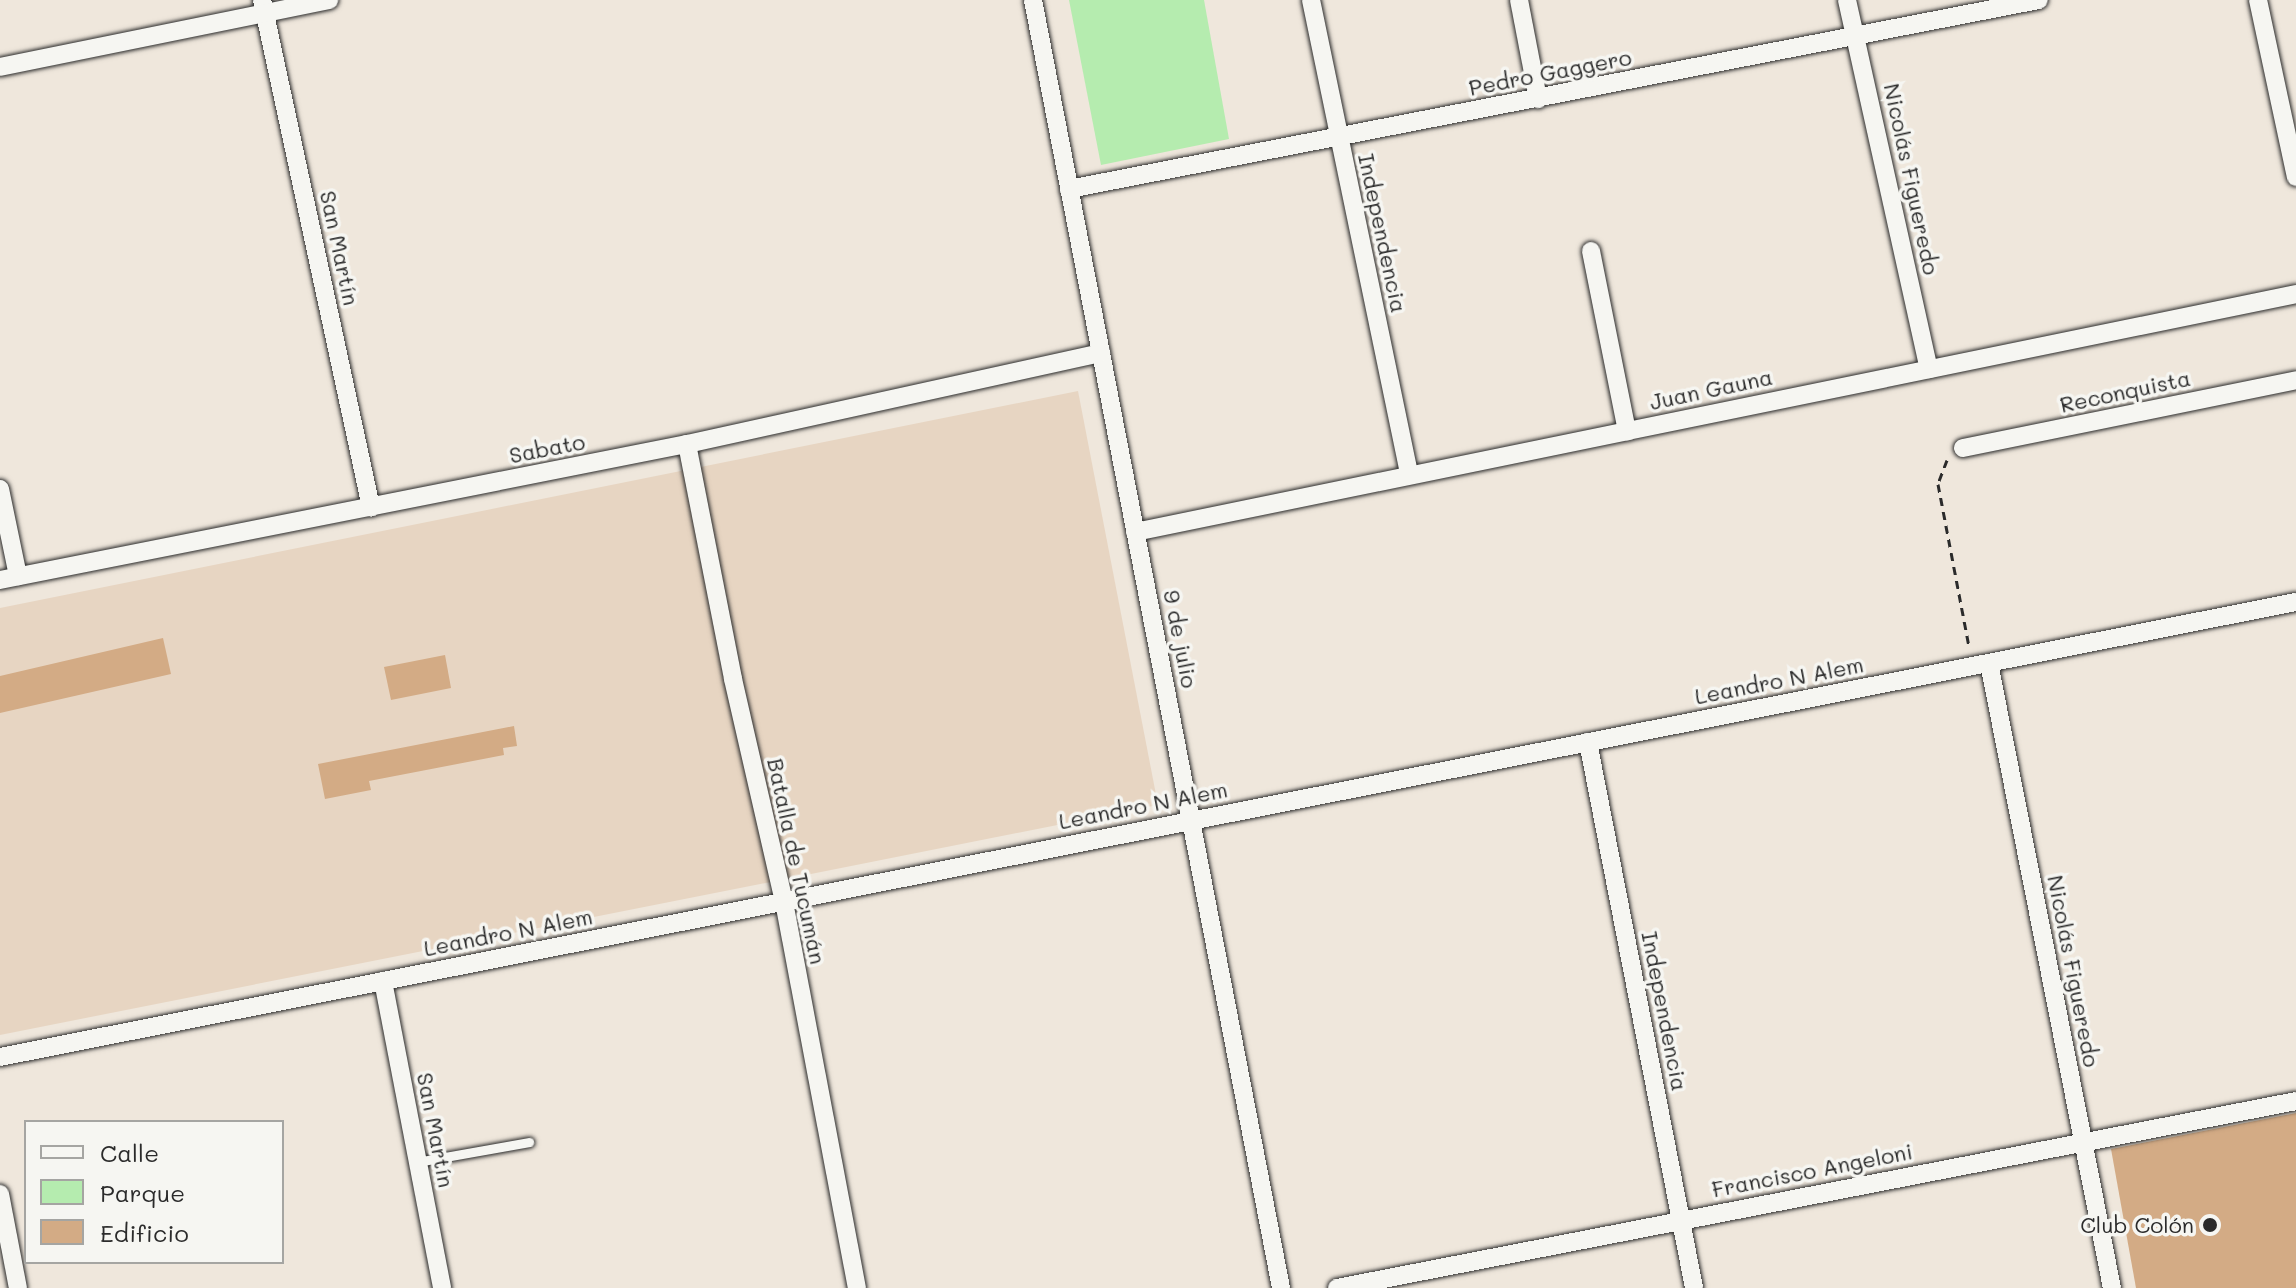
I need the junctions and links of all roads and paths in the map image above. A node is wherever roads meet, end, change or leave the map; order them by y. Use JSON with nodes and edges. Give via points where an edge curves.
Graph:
{"nodes":[{"id":1,"x":329,"y":0,"type":"edge"},
{"id":2,"x":1033,"y":0,"type":"edge"},
{"id":3,"x":1311,"y":0,"type":"edge"},
{"id":4,"x":1519,"y":0,"type":"edge"},
{"id":5,"x":1847,"y":0,"type":"edge"},
{"id":6,"x":2039,"y":0,"type":"edge"},
{"id":7,"x":2258,"y":0,"type":"edge"},
{"id":8,"x":263,"y":7,"type":"edge"},
{"id":9,"x":1855,"y":36,"type":"junction"},
{"id":10,"x":0,"y":67,"type":"edge"},
{"id":11,"x":1538,"y":99,"type":"junction"},
{"id":12,"x":1339,"y":139,"type":"junction"},
{"id":13,"x":2296,"y":177,"type":"edge"},
{"id":14,"x":1069,"y":189,"type":"junction"},
{"id":15,"x":1591,"y":251,"type":"dead end"},
{"id":16,"x":2296,"y":294,"type":"edge"},
{"id":17,"x":1101,"y":353,"type":"junction"},
{"id":18,"x":1929,"y":369,"type":"junction"},
{"id":19,"x":2296,"y":380,"type":"edge"},
{"id":20,"x":1627,"y":431,"type":"junction"},
{"id":21,"x":687,"y":444,"type":"junction"},
{"id":22,"x":1963,"y":448,"type":"joint"},
{"id":23,"x":1409,"y":475,"type":"junction"},
{"id":24,"x":0,"y":489,"type":"edge"},
{"id":25,"x":371,"y":507,"type":"junction"},
{"id":26,"x":1135,"y":532,"type":"junction"},
{"id":27,"x":9,"y":578,"type":"edge"},
{"id":28,"x":2296,"y":602,"type":"edge"},
{"id":29,"x":1981,"y":665,"type":"junction"},
{"id":30,"x":1588,"y":742,"type":"junction"},
{"id":31,"x":1191,"y":819,"type":"junction"},
{"id":32,"x":784,"y":902,"type":"junction"},
{"id":33,"x":383,"y":981,"type":"junction"},
{"id":34,"x":0,"y":1057,"type":"edge"},
{"id":35,"x":2296,"y":1101,"type":"edge"},
{"id":36,"x":529,"y":1142,"type":"dead end"},
{"id":37,"x":2084,"y":1142,"type":"junction"},
{"id":38,"x":417,"y":1162,"type":"junction"},
{"id":39,"x":0,"y":1194,"type":"edge"},
{"id":40,"x":1681,"y":1220,"type":"junction"},
{"id":41,"x":18,"y":1288,"type":"edge"},
{"id":42,"x":442,"y":1288,"type":"edge"},
{"id":43,"x":857,"y":1288,"type":"edge"},
{"id":44,"x":1281,"y":1288,"type":"edge"},
{"id":45,"x":1337,"y":1288,"type":"edge"},
{"id":46,"x":1694,"y":1288,"type":"edge"},
{"id":47,"x":2112,"y":1288,"type":"edge"}],
"edges":[{"from":1,"to":8,"type":"street"},
{"from":2,"to":14,"type":"street","name":"9 de julio"},
{"from":3,"to":12,"type":"street","name":"Independencia"},
{"from":4,"to":11,"type":"street"},
{"from":5,"to":9,"type":"street","name":"Nicolás Figueredo"},
{"from":6,"to":9,"type":"street","name":"Pedro Gaggero"},
{"from":7,"to":13,"type":"street"},
{"from":8,"to":10,"type":"street"},
{"from":8,"to":25,"type":"street","name":"San Martín"},
{"from":9,"to":11,"type":"street","name":"Pedro Gaggero"},
{"from":9,"to":18,"type":"street","name":"Nicolás Figueredo"},
{"from":11,"to":12,"type":"street","name":"Pedro Gaggero"},
{"from":12,"to":14,"type":"street","name":"Pedro Gaggero"},
{"from":12,"to":23,"type":"street","name":"Independencia"},
{"from":14,"to":17,"type":"street","name":"9 de julio"},
{"from":15,"to":20,"type":"street"},
{"from":16,"to":18,"type":"street","name":"Juan Gauna"},
{"from":17,"to":21,"type":"street","name":"Sabato"},
{"from":17,"to":26,"type":"street","name":"9 de julio"},
{"from":18,"to":20,"type":"street","name":"Juan Gauna"},
{"from":19,"to":22,"type":"street","name":"Reconquista"},
{"from":20,"to":23,"type":"street","name":"Juan Gauna"},
{"from":21,"to":25,"type":"street","name":"Sabato"},
{"from":21,"to":32,"type":"street","name":"Batalla de Tucumán"},
{"from":22,"to":29,"type":"path","via":[[1945,461],[1938,484]]},
{"from":23,"to":26,"type":"street","name":"Juan Gauna"},
{"from":24,"to":27,"type":"street"},
{"from":25,"to":27,"type":"street","name":"Sabato"},
{"from":26,"to":31,"type":"street","name":"9 de julio"},
{"from":28,"to":29,"type":"street","name":"Leandro N Alem"},
{"from":29,"to":30,"type":"street","name":"Leandro N Alem"},
{"from":29,"to":37,"type":"street","name":"Nicolás Figueredo"},
{"from":30,"to":31,"type":"street","name":"Leandro N Alem"},
{"from":30,"to":40,"type":"street","name":"Independencia"},
{"from":31,"to":32,"type":"street","name":"Leandro N Alem"},
{"from":31,"to":44,"type":"street","name":"9 de julio"},
{"from":32,"to":33,"type":"street","name":"Leandro N Alem"},
{"from":32,"to":43,"type":"street","name":"Batalla de Tucumán"},
{"from":33,"to":34,"type":"street","name":"Leandro N Alem"},
{"from":33,"to":38,"type":"street","name":"San Martín"},
{"from":35,"to":37,"type":"street","name":"Francisco Angeloni"},
{"from":36,"to":38,"type":"lane"},
{"from":37,"to":40,"type":"street","name":"Francisco Angeloni"},
{"from":37,"to":47,"type":"street","name":"Nicolás Figueredo"},
{"from":38,"to":42,"type":"street","name":"San Martín"},
{"from":39,"to":41,"type":"street"},
{"from":40,"to":45,"type":"street","name":"Francisco Angeloni"},
{"from":40,"to":46,"type":"street","name":"Independencia"}]}
